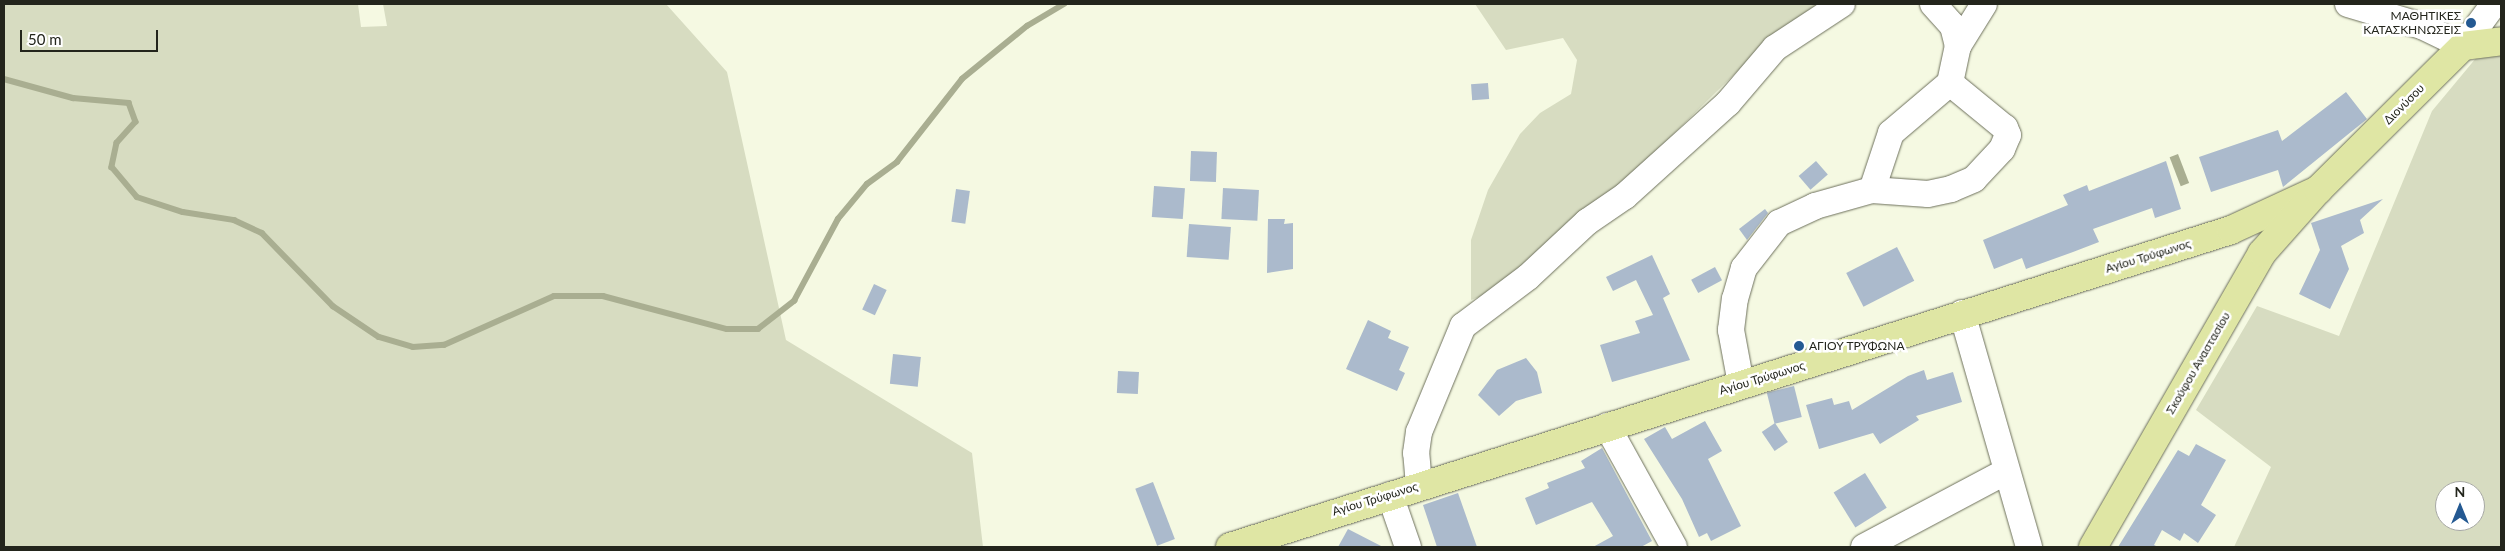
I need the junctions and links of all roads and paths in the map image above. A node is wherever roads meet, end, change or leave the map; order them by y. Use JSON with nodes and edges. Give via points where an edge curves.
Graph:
{"nodes":[{"id":1,"x":1842,"y":4,"type":"edge"},
{"id":2,"x":1933,"y":4,"type":"edge"},
{"id":3,"x":1984,"y":4,"type":"edge"},
{"id":4,"x":2348,"y":4,"type":"edge"},
{"id":5,"x":2494,"y":4,"type":"edge"},
{"id":6,"x":2501,"y":41,"type":"edge"},
{"id":7,"x":1958,"y":46,"type":"junction"},
{"id":8,"x":2463,"y":46,"type":"junction"},
{"id":9,"x":1950,"y":83,"type":"junction"},
{"id":10,"x":1872,"y":190,"type":"junction"},
{"id":11,"x":2318,"y":190,"type":"junction"},
{"id":12,"x":2231,"y":230,"type":"junction"},
{"id":13,"x":2262,"y":253,"type":"junction"},
{"id":14,"x":1962,"y":314,"type":"junction"},
{"id":15,"x":1741,"y":384,"type":"junction"},
{"id":16,"x":1607,"y":426,"type":"junction"},
{"id":17,"x":2005,"y":472,"type":"junction"},
{"id":18,"x":1419,"y":485,"type":"junction"},
{"id":19,"x":1390,"y":494,"type":"junction"},
{"id":20,"x":1230,"y":547,"type":"edge"},
{"id":21,"x":1408,"y":547,"type":"edge"},
{"id":22,"x":1674,"y":547,"type":"edge"},
{"id":23,"x":1864,"y":547,"type":"edge"},
{"id":24,"x":2029,"y":547,"type":"edge"},
{"id":25,"x":2093,"y":547,"type":"edge"}],
"edges":[{"from":1,"to":18,"type":"street","via":[[1775,48],[1728,103],[1625,196],[1587,222],[1528,277],[1462,326],[1419,432],[1416,452]]},
{"from":2,"to":7,"type":"street","via":[[1953,26]]},
{"from":3,"to":7,"type":"street"},
{"from":4,"to":8,"type":"street","via":[[2422,26]]},
{"from":5,"to":8,"type":"street"},
{"from":6,"to":8,"type":"main road"},
{"from":7,"to":9,"type":"street"},
{"from":8,"to":11,"type":"main road","name":"Διονύσου"},
{"from":9,"to":10,"type":"street","via":[[1891,133]]},
{"from":9,"to":10,"type":"street","via":[[2004,128],[2008,135],[1996,156],[1974,179],[1951,189],[1928,194]]},
{"from":10,"to":15,"type":"street","via":[[1800,213],[1779,224],[1759,244],[1744,268],[1733,314],[1731,330]]},
{"from":11,"to":12,"type":"main road","name":"Αγίου Τρύφωνος"},
{"from":11,"to":13,"type":"main road","name":"Σκούφου Αναστασίου"},
{"from":12,"to":13,"type":"main road","via":[[2250,231],[2257,237]]},
{"from":12,"to":14,"type":"main road","name":"Αγίου Τρύφωνος"},
{"from":13,"to":25,"type":"main road","name":"Σκούφου Αναστασίου"},
{"from":14,"to":15,"type":"main road","name":"Αγίου Τρύφωνος"},
{"from":14,"to":17,"type":"street"},
{"from":15,"to":16,"type":"main road","name":"Αγίου Τρύφωνος"},
{"from":16,"to":18,"type":"main road","name":"Αγίου Τρύφωνος"},
{"from":16,"to":22,"type":"street"},
{"from":17,"to":23,"type":"street"},
{"from":17,"to":24,"type":"street"},
{"from":18,"to":19,"type":"main road","name":"Αγίου Τρύφωνος"},
{"from":19,"to":20,"type":"main road","name":"Αγίου Τρύφωνος"},
{"from":19,"to":21,"type":"street"}]}
